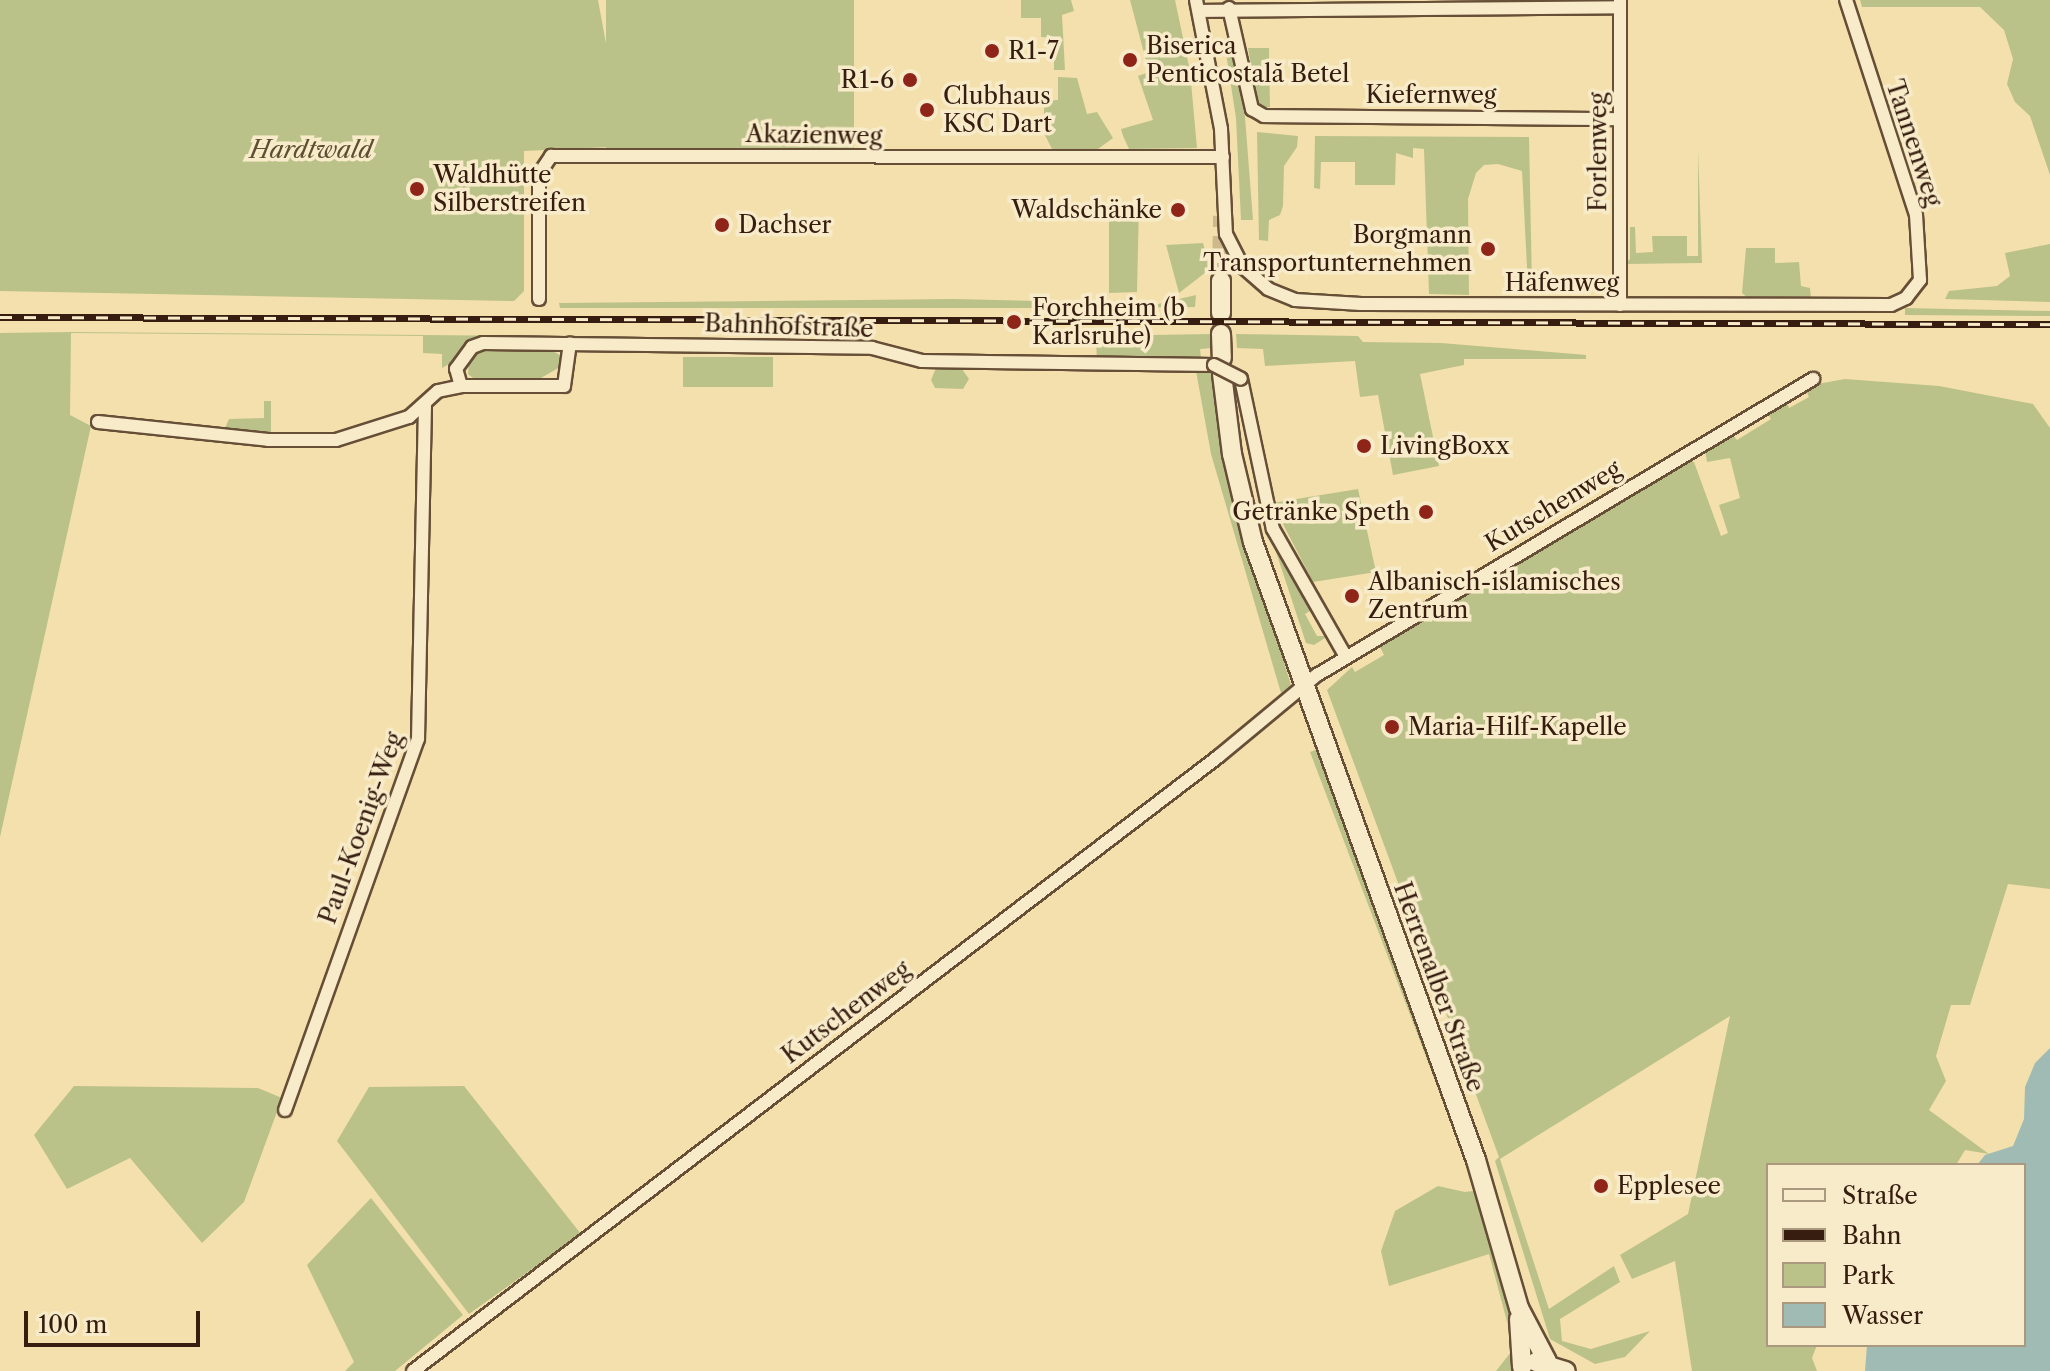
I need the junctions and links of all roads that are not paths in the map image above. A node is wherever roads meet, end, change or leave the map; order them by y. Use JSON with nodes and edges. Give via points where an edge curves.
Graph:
{"nodes":[{"id":1,"x":1846,"y":0,"type":"edge"},
{"id":2,"x":1620,"y":4,"type":"edge"},
{"id":3,"x":1202,"y":7,"type":"edge"},
{"id":4,"x":1229,"y":8,"type":"junction"},
{"id":5,"x":1620,"y":119,"type":"junction"},
{"id":6,"x":1223,"y":157,"type":"junction"},
{"id":7,"x":1221,"y":281,"type":"tunnel mouth"},
{"id":8,"x":1906,"y":298,"type":"joint"},
{"id":9,"x":539,"y":299,"type":"dead end"},
{"id":10,"x":1620,"y":305,"type":"junction"},
{"id":11,"x":1221,"y":313,"type":"dead end"},
{"id":12,"x":1221,"y":334,"type":"dead end"},
{"id":13,"x":570,"y":343,"type":"junction"},
{"id":14,"x":1225,"y":369,"type":"junction"},
{"id":15,"x":1813,"y":379,"type":"dead end"},
{"id":16,"x":461,"y":386,"type":"junction"},
{"id":17,"x":425,"y":405,"type":"junction"},
{"id":18,"x":98,"y":422,"type":"dead end"},
{"id":19,"x":1346,"y":657,"type":"junction"},
{"id":20,"x":1310,"y":680,"type":"junction"},
{"id":21,"x":285,"y":1110,"type":"dead end"},
{"id":22,"x":1519,"y":1308,"type":"junction"},
{"id":23,"x":1547,"y":1361,"type":"junction"},
{"id":24,"x":1520,"y":1369,"type":"edge"},
{"id":25,"x":413,"y":1371,"type":"edge"},
{"id":26,"x":1566,"y":1371,"type":"edge"}],
"edges":[{"from":1,"to":8,"type":"street","name":"Tannenweg","via":[[1916,215],[1920,280]]},
{"from":2,"to":4,"type":"street"},
{"from":2,"to":5,"type":"street","name":"Forlenweg"},
{"from":3,"to":4,"type":"street"},
{"from":3,"to":6,"type":"street"},
{"from":4,"to":5,"type":"street","name":"Kiefernweg","via":[[1252,109],[1264,116]]},
{"from":5,"to":10,"type":"street","name":"Forlenweg"},
{"from":6,"to":9,"type":"street","name":"Akazienweg","via":[[551,156],[539,174]]},
{"from":6,"to":10,"type":"street","name":"Häfenweg","via":[[1226,234],[1235,254],[1251,277],[1295,300]]},
{"from":7,"to":11,"type":"main road"},
{"from":8,"to":10,"type":"street","name":"Häfenweg","via":[[1891,305]]},
{"from":12,"to":14,"type":"main road","name":"Herrenalber Straße"},
{"from":13,"to":14,"type":"street","name":"Bahnhofstraße","via":[[872,348],[922,361]]},
{"from":13,"to":16,"type":"street","name":"Bahnhofstraße","via":[[472,347],[456,369]]},
{"from":13,"to":16,"type":"street","via":[[564,386]]},
{"from":14,"to":19,"type":"street","name":"Herrenalber Straße","via":[[1273,529]]},
{"from":14,"to":20,"type":"main road","name":"Herrenalber Straße","via":[[1241,497]]},
{"from":15,"to":19,"type":"street","name":"Kutschenweg"},
{"from":16,"to":17,"type":"street","via":[[438,391]]},
{"from":17,"to":18,"type":"street","via":[[409,417],[336,440],[304,442]]},
{"from":17,"to":21,"type":"street","name":"Paul-Koenig-Weg","via":[[418,739]]},
{"from":19,"to":20,"type":"street","name":"Kutschenweg"},
{"from":20,"to":22,"type":"main road","name":"Herrenalber Straße","via":[[1476,1160]]},
{"from":20,"to":25,"type":"street","name":"Kutschenweg","via":[[1219,756]]},
{"from":22,"to":23,"type":"main road","name":"Herrenalber Straße"},
{"from":22,"to":24,"type":"main road","name":"Herrenalber Straße"},
{"from":23,"to":24,"type":"main road"},
{"from":23,"to":26,"type":"main road"}]}
